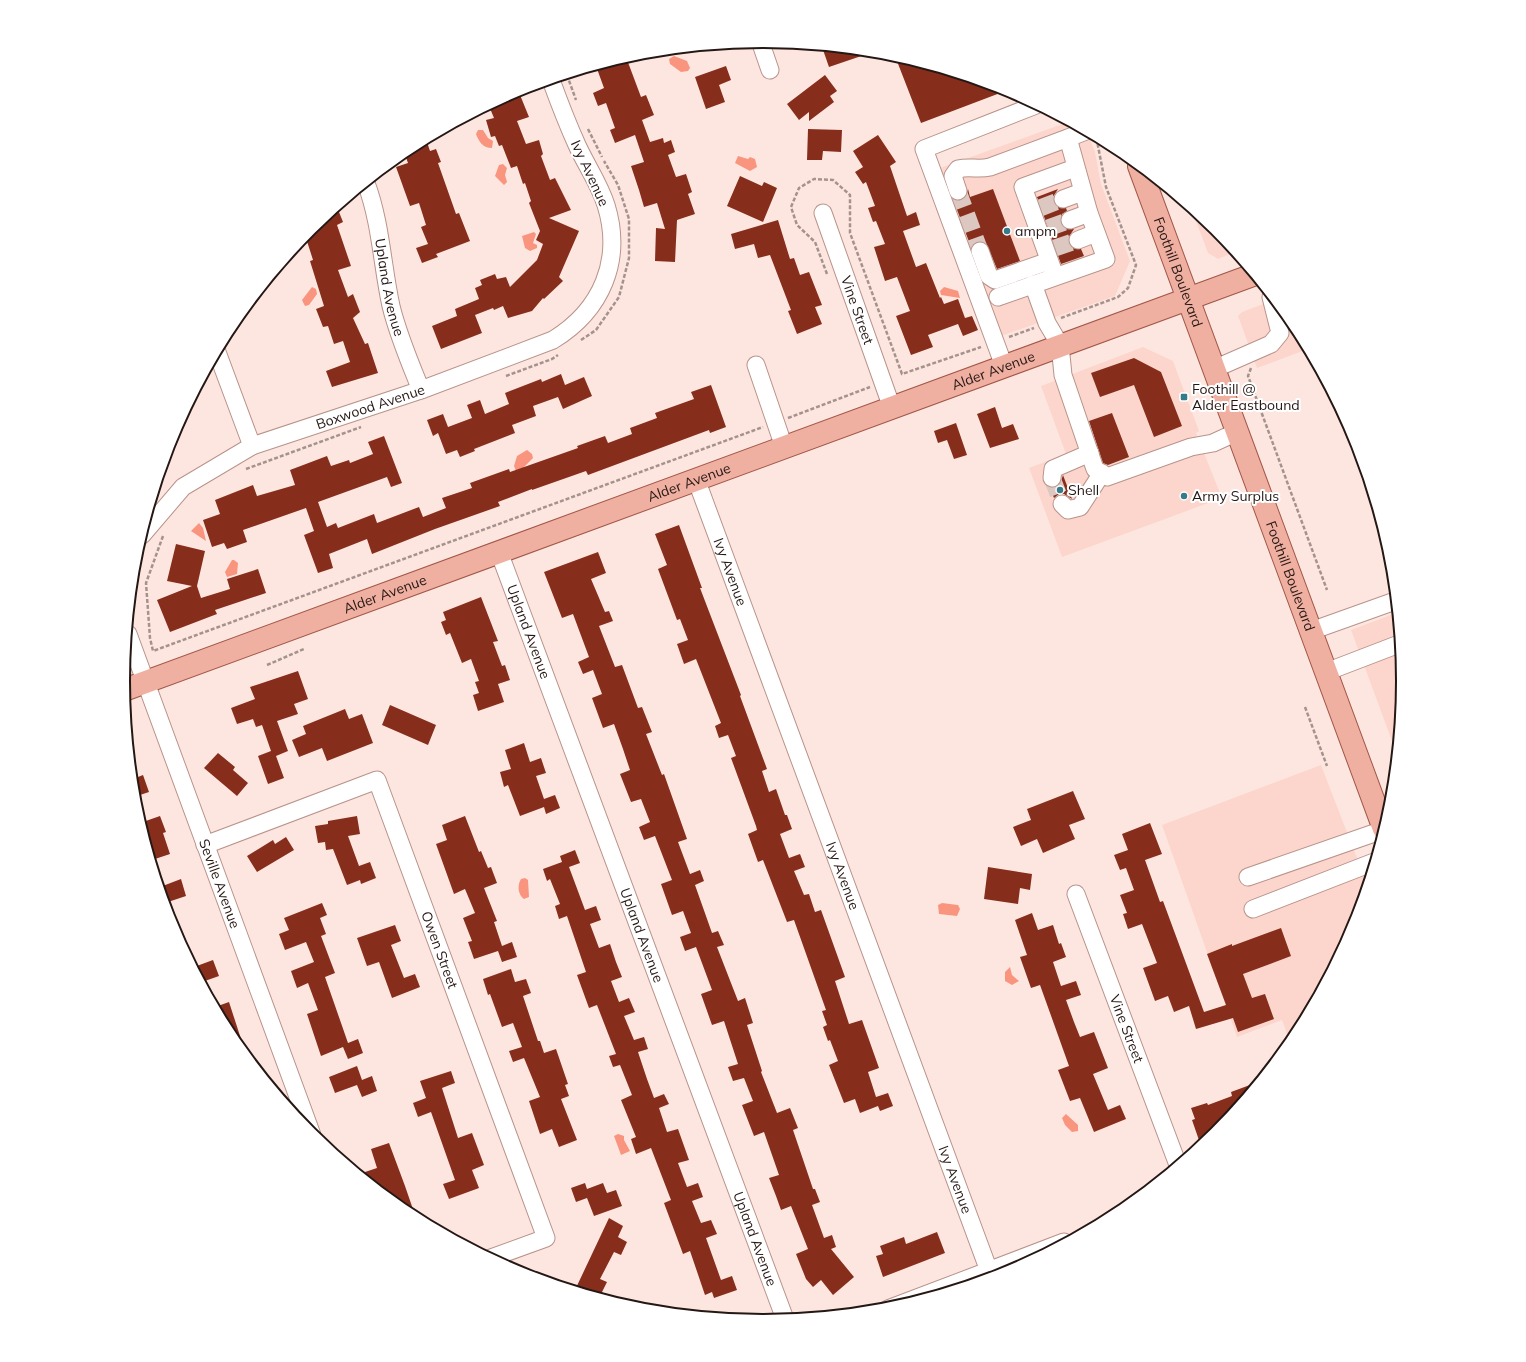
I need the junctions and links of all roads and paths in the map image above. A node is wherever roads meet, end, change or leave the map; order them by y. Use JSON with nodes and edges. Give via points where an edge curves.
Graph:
{"nodes":[{"id":1,"x":762,"y":48,"type":"edge"},
{"id":2,"x":770,"y":70,"type":"dead end"},
{"id":3,"x":553,"y":85,"type":"edge"},
{"id":4,"x":1030,"y":107,"type":"edge"},
{"id":5,"x":1080,"y":133,"type":"edge"},
{"id":6,"x":1068,"y":138,"type":"junction"},
{"id":7,"x":1097,"y":143,"type":"edge"},
{"id":8,"x":1075,"y":168,"type":"junction"},
{"id":9,"x":1142,"y":175,"type":"edge"},
{"id":10,"x":367,"y":188,"type":"edge"},
{"id":11,"x":958,"y":190,"type":"tunnel mouth"},
{"id":12,"x":1082,"y":192,"type":"junction"},
{"id":13,"x":1062,"y":199,"type":"tunnel mouth"},
{"id":14,"x":823,"y":213,"type":"dead end"},
{"id":15,"x":1089,"y":213,"type":"junction"},
{"id":16,"x":1070,"y":220,"type":"tunnel mouth"},
{"id":17,"x":1096,"y":233,"type":"junction"},
{"id":18,"x":1078,"y":240,"type":"tunnel mouth"},
{"id":19,"x":980,"y":251,"type":"tunnel mouth"},
{"id":20,"x":629,"y":258,"type":"dead end"},
{"id":21,"x":1051,"y":259,"type":"junction"},
{"id":22,"x":1249,"y":276,"type":"edge"},
{"id":23,"x":828,"y":279,"type":"dead end"},
{"id":24,"x":1033,"y":284,"type":"junction"},
{"id":25,"x":601,"y":292,"type":"joint"},
{"id":26,"x":998,"y":297,"type":"dead end"},
{"id":27,"x":1188,"y":298,"type":"junction"},
{"id":28,"x":1274,"y":308,"type":"edge"},
{"id":29,"x":1047,"y":323,"type":"junction"},
{"id":30,"x":577,"y":342,"type":"dead end"},
{"id":31,"x":995,"y":342,"type":"junction"},
{"id":32,"x":1060,"y":346,"type":"junction"},
{"id":33,"x":565,"y":351,"type":"dead end"},
{"id":34,"x":1248,"y":354,"type":"junction"},
{"id":35,"x":219,"y":358,"type":"edge"},
{"id":36,"x":756,"y":365,"type":"dead end"},
{"id":37,"x":1004,"y":366,"type":"junction"},
{"id":38,"x":1214,"y":369,"type":"junction"},
{"id":39,"x":500,"y":378,"type":"dead end"},
{"id":40,"x":867,"y":380,"type":"dead end"},
{"id":41,"x":421,"y":390,"type":"junction"},
{"id":42,"x":892,"y":408,"type":"junction"},
{"id":43,"x":776,"y":422,"type":"junction"},
{"id":44,"x":366,"y":426,"type":"dead end"},
{"id":45,"x":1237,"y":432,"type":"junction"},
{"id":46,"x":252,"y":446,"type":"junction"},
{"id":47,"x":784,"y":447,"type":"junction"},
{"id":48,"x":1090,"y":453,"type":"junction"},
{"id":49,"x":240,"y":472,"type":"dead end"},
{"id":50,"x":1102,"y":473,"type":"junction"},
{"id":51,"x":1052,"y":478,"type":"dead end"},
{"id":52,"x":696,"y":479,"type":"junction"},
{"id":53,"x":1062,"y":504,"type":"dead end"},
{"id":54,"x":151,"y":523,"type":"edge"},
{"id":55,"x":164,"y":534,"type":"dead end"},
{"id":56,"x":499,"y":552,"type":"junction"},
{"id":57,"x":1327,"y":590,"type":"dead end"},
{"id":58,"x":1391,"y":602,"type":"edge"},
{"id":59,"x":1311,"y":631,"type":"junction"},
{"id":60,"x":131,"y":643,"type":"edge"},
{"id":61,"x":1395,"y":645,"type":"edge"},
{"id":62,"x":304,"y":649,"type":"dead end"},
{"id":63,"x":267,"y":665,"type":"dead end"},
{"id":64,"x":1326,"y":672,"type":"junction"},
{"id":65,"x":144,"y":682,"type":"junction"},
{"id":66,"x":130,"y":688,"type":"edge"},
{"id":67,"x":1305,"y":707,"type":"dead end"},
{"id":68,"x":1327,"y":766,"type":"dead end"},
{"id":69,"x":1380,"y":820,"type":"edge"},
{"id":70,"x":1377,"y":832,"type":"edge"},
{"id":71,"x":205,"y":845,"type":"junction"},
{"id":72,"x":1368,"y":864,"type":"edge"},
{"id":73,"x":1248,"y":877,"type":"dead end"},
{"id":74,"x":1076,"y":894,"type":"dead end"},
{"id":75,"x":1253,"y":909,"type":"dead end"},
{"id":76,"x":306,"y":1119,"type":"edge"},
{"id":77,"x":1176,"y":1160,"type":"edge"},
{"id":78,"x":498,"y":1256,"type":"edge"},
{"id":79,"x":1025,"y":1257,"type":"edge"},
{"id":80,"x":989,"y":1271,"type":"junction"},
{"id":81,"x":961,"y":1282,"type":"edge"},
{"id":82,"x":783,"y":1314,"type":"edge"}],
"edges":[{"from":1,"to":2,"type":"street"},
{"from":3,"to":25,"type":"street","name":"Ivy Avenue","via":[[570,130],[595,180],[612,230],[611,260]]},
{"from":4,"to":31,"type":"street","via":[[924,149]]},
{"from":5,"to":6,"type":"street"},
{"from":6,"to":8,"type":"street"},
{"from":6,"to":11,"type":"street","via":[[990,167],[979,170],[965,167],[958,169],[953,176]]},
{"from":7,"to":29,"type":"path","via":[[1106,187],[1136,266],[1128,288],[1118,297]]},
{"from":8,"to":12,"type":"street"},
{"from":8,"to":21,"type":"street","via":[[1023,186],[1036,209]]},
{"from":9,"to":27,"type":"main road","name":"Foothill Boulevard"},
{"from":10,"to":41,"type":"street","name":"Upland Avenue","via":[[379,226],[391,305]]},
{"from":12,"to":13,"type":"street"},
{"from":12,"to":15,"type":"street"},
{"from":14,"to":42,"type":"street","name":"Vine Street"},
{"from":15,"to":16,"type":"street"},
{"from":15,"to":17,"type":"street"},
{"from":17,"to":18,"type":"street"},
{"from":17,"to":21,"type":"street","via":[[1106,258]]},
{"from":19,"to":21,"type":"street","via":[[990,276],[995,280]]},
{"from":20,"to":30,"type":"path","via":[[619,297],[596,330]]},
{"from":21,"to":24,"type":"street"},
{"from":22,"to":27,"type":"main road","name":"Alder Avenue"},
{"from":23,"to":31,"type":"path","via":[[815,242],[797,225],[791,207],[799,188],[814,179],[833,180],[850,195],[850,233],[902,374]]},
{"from":24,"to":26,"type":"street"},
{"from":24,"to":29,"type":"street"},
{"from":25,"to":41,"type":"street","name":"Boxwood Avenue","via":[[584,316],[553,340]]},
{"from":27,"to":32,"type":"main road","name":"Alder Avenue"},
{"from":27,"to":38,"type":"main road","name":"Foothill Boulevard"},
{"from":28,"to":34,"type":"street","via":[[1280,333],[1271,344]]},
{"from":29,"to":31,"type":"path"},
{"from":29,"to":32,"type":"street"},
{"from":31,"to":37,"type":"street"},
{"from":32,"to":37,"type":"main road","name":"Alder Avenue"},
{"from":32,"to":48,"type":"street","via":[[1063,375]]},
{"from":33,"to":39,"type":"path","via":[[552,359]]},
{"from":34,"to":38,"type":"street"},
{"from":34,"to":57,"type":"path","via":[[1252,368],[1248,376]]},
{"from":35,"to":46,"type":"street"},
{"from":36,"to":43,"type":"street"},
{"from":37,"to":42,"type":"main road","name":"Alder Avenue"},
{"from":38,"to":45,"type":"main road","name":"Foothill Boulevard"},
{"from":40,"to":43,"type":"path","via":[[870,388]]},
{"from":41,"to":46,"type":"street","name":"Boxwood Avenue"},
{"from":42,"to":47,"type":"main road","name":"Alder Avenue"},
{"from":43,"to":47,"type":"street"},
{"from":43,"to":55,"type":"path","via":[[153,651],[146,584]]},
{"from":44,"to":49,"type":"path"},
{"from":45,"to":50,"type":"street","via":[[1213,443],[1191,446],[1107,477]]},
{"from":45,"to":59,"type":"main road","name":"Foothill Boulevard"},
{"from":46,"to":54,"type":"street","name":"Boxwood Avenue","via":[[183,487]]},
{"from":47,"to":52,"type":"main road","name":"Alder Avenue"},
{"from":48,"to":50,"type":"street","via":[[1095,469]]},
{"from":48,"to":51,"type":"street","via":[[1059,465],[1053,469]]},
{"from":50,"to":53,"type":"street","via":[[1080,507],[1068,510]]},
{"from":52,"to":56,"type":"main road","name":"Alder Avenue"},
{"from":52,"to":80,"type":"street","name":"Ivy Avenue"},
{"from":56,"to":65,"type":"main road","name":"Alder Avenue"},
{"from":56,"to":82,"type":"street","name":"Upland Avenue"},
{"from":58,"to":59,"type":"street"},
{"from":59,"to":64,"type":"main road","name":"Foothill Boulevard"},
{"from":60,"to":65,"type":"street","name":"Seville Avenue"},
{"from":61,"to":64,"type":"street"},
{"from":62,"to":63,"type":"path"},
{"from":64,"to":69,"type":"main road","name":"Foothill Boulevard"},
{"from":65,"to":66,"type":"main road","name":"Alder Avenue"},
{"from":65,"to":71,"type":"street","name":"Seville Avenue"},
{"from":67,"to":68,"type":"path"},
{"from":70,"to":73,"type":"street"},
{"from":71,"to":76,"type":"street","name":"Seville Avenue"},
{"from":71,"to":78,"type":"street","name":"Owen Street","via":[[377,780],[546,1238]]},
{"from":72,"to":75,"type":"street"},
{"from":74,"to":77,"type":"street","name":"Vine Street"},
{"from":79,"to":80,"type":"street"},
{"from":80,"to":81,"type":"street"}]}
